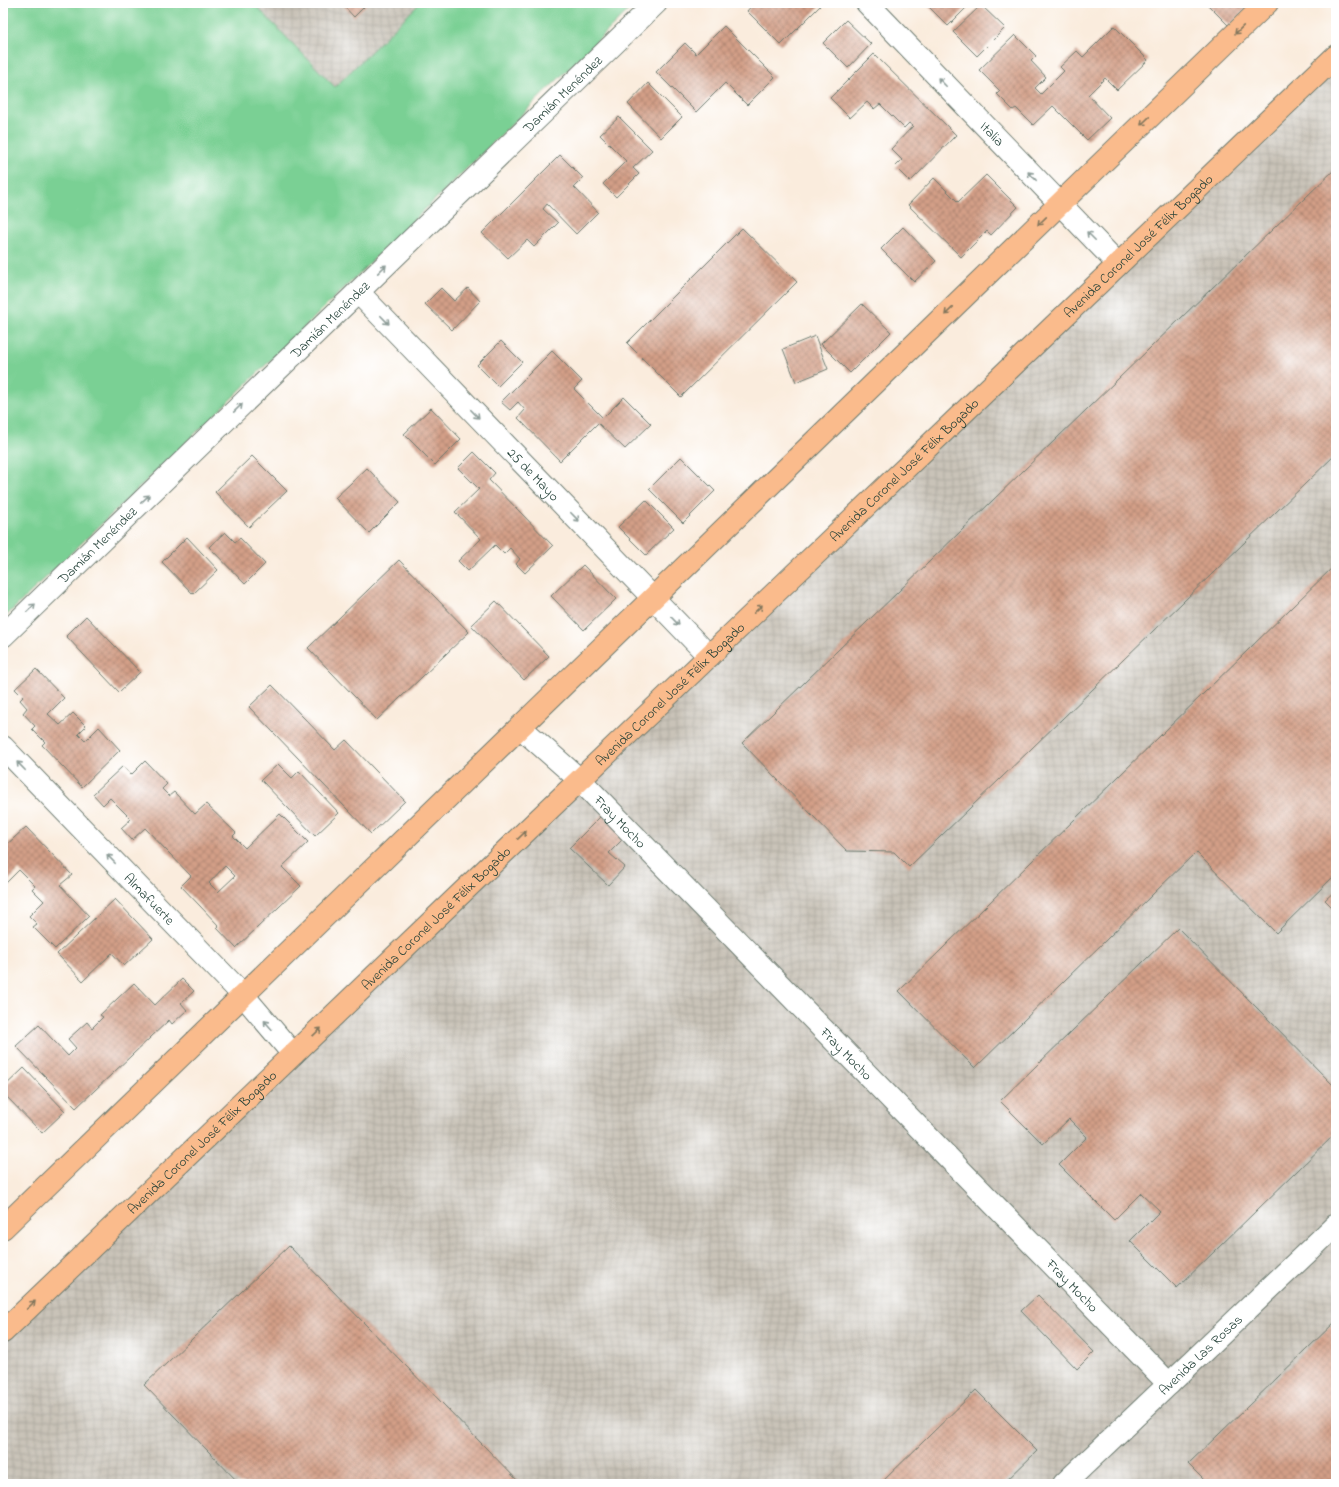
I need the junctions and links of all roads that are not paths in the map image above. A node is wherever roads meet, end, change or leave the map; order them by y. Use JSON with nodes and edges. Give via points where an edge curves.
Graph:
{"nodes":[{"id":1,"x":656,"y":3,"type":"edge"},
{"id":2,"x":866,"y":3,"type":"edge"},
{"id":3,"x":1267,"y":3,"type":"edge"},
{"id":4,"x":1336,"y":56,"type":"edge"},
{"id":5,"x":1059,"y":204,"type":"junction"},
{"id":6,"x":1118,"y":264,"type":"junction"},
{"id":7,"x":358,"y":292,"type":"junction"},
{"id":8,"x":653,"y":598,"type":"junction"},
{"id":9,"x":3,"y":636,"type":"edge"},
{"id":10,"x":709,"y":656,"type":"junction"},
{"id":11,"x":520,"y":727,"type":"junction"},
{"id":12,"x":3,"y":747,"type":"edge"},
{"id":13,"x":580,"y":780,"type":"junction"},
{"id":14,"x":243,"y":995,"type":"junction"},
{"id":15,"x":294,"y":1054,"type":"junction"},
{"id":16,"x":1336,"y":1225,"type":"edge"},
{"id":17,"x":3,"y":1228,"type":"edge"},
{"id":18,"x":3,"y":1332,"type":"edge"},
{"id":19,"x":1169,"y":1384,"type":"junction"},
{"id":20,"x":1064,"y":1484,"type":"edge"}],
"edges":[{"from":7,"to":1,"type":"street","name":"Damián Menéndez","one_way":true},
{"from":5,"to":2,"type":"street","name":"Italia","one_way":true},
{"from":3,"to":5,"type":"main road","one_way":true},
{"from":4,"to":6,"type":"main road","name":"Avenida Coronel José Félix Bogado"},
{"from":6,"to":5,"type":"street","name":"Italia","one_way":true},
{"from":5,"to":8,"type":"main road","one_way":true},
{"from":10,"to":6,"type":"main road","name":"Avenida Coronel José Félix Bogado","one_way":true},
{"from":7,"to":8,"type":"street","name":"25 de Mayo","one_way":true},
{"from":9,"to":7,"type":"street","name":"Damián Menéndez","one_way":true},
{"from":8,"to":10,"type":"street","name":"25 de Mayo","one_way":true},
{"from":8,"to":11,"type":"main road"},
{"from":10,"to":13,"type":"main road","name":"Avenida Coronel José Félix Bogado"},
{"from":11,"to":13,"type":"street","name":"Fray Mocho"},
{"from":11,"to":14,"type":"main road"},
{"from":14,"to":12,"type":"street","name":"Almafuerte","one_way":true},
{"from":15,"to":13,"type":"main road","name":"Avenida Coronel José Félix Bogado","one_way":true},
{"from":13,"to":19,"type":"street","name":"Fray Mocho"},
{"from":15,"to":14,"type":"street","name":"Almafuerte","one_way":true},
{"from":14,"to":17,"type":"main road"},
{"from":18,"to":15,"type":"main road","name":"Avenida Coronel José Félix Bogado","one_way":true},
{"from":16,"to":19,"type":"street","name":"Avenida Las Rosas"},
{"from":19,"to":20,"type":"street","name":"Avenida Las Rosas"}]}
